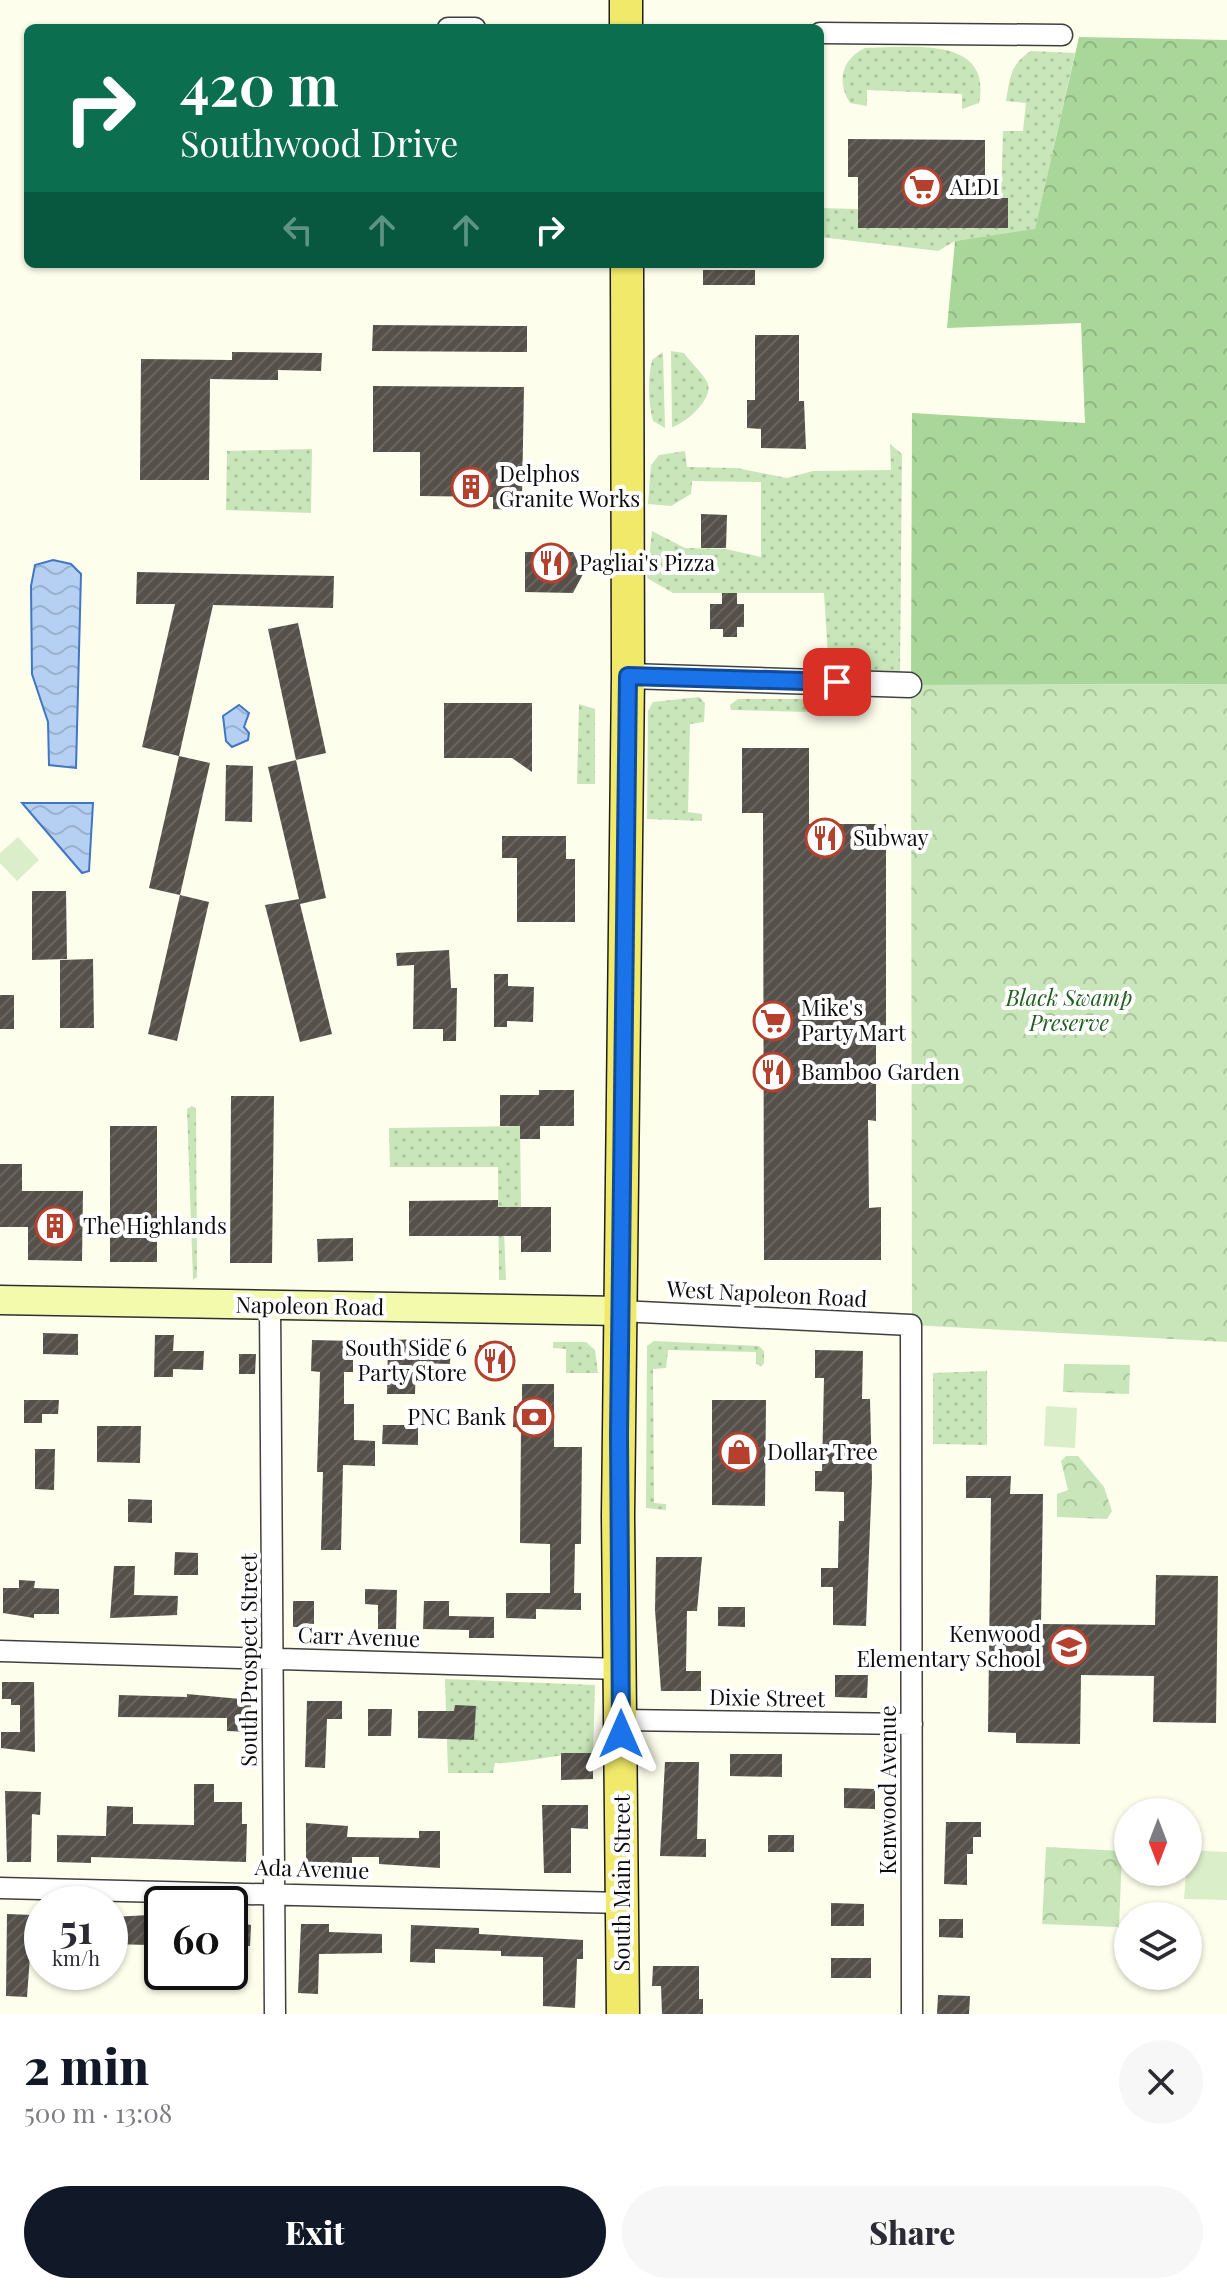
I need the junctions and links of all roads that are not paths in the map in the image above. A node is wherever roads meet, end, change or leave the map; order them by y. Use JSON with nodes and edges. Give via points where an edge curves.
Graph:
{"nodes":[{"id":1,"x":626,"y":0,"type":"edge"},
{"id":2,"x":626,"y":24,"type":"edge"},
{"id":3,"x":824,"y":33,"type":"edge"},
{"id":4,"x":1062,"y":35,"type":"dead end"},
{"id":5,"x":627,"y":268,"type":"edge"},
{"id":6,"x":628,"y":676,"type":"junction"},
{"id":7,"x":909,"y":685,"type":"dead end"},
{"id":8,"x":0,"y":1300,"type":"edge"},
{"id":9,"x":270,"y":1305,"type":"junction"},
{"id":10,"x":620,"y":1311,"type":"junction"},
{"id":11,"x":911,"y":1325,"type":"joint"},
{"id":12,"x":0,"y":1651,"type":"edge"},
{"id":13,"x":273,"y":1658,"type":"junction"},
{"id":14,"x":621,"y":1669,"type":"junction"},
{"id":15,"x":621,"y":1720,"type":"junction"},
{"id":16,"x":912,"y":1724,"type":"junction"},
{"id":17,"x":0,"y":1888,"type":"edge"},
{"id":18,"x":274,"y":1892,"type":"junction"},
{"id":19,"x":623,"y":1903,"type":"junction"},
{"id":20,"x":275,"y":2014,"type":"edge"},
{"id":21,"x":623,"y":2014,"type":"edge"},
{"id":22,"x":912,"y":2014,"type":"edge"}],
"edges":[{"from":1,"to":2,"type":"main road"},
{"from":3,"to":4,"type":"street"},
{"from":5,"to":6,"type":"main road","name":"South Main Street"},
{"from":6,"to":7,"type":"street"},
{"from":6,"to":10,"type":"main road","name":"South Main Street"},
{"from":8,"to":9,"type":"main road","name":"Napoleon Road"},
{"from":9,"to":10,"type":"main road","name":"Napoleon Road"},
{"from":9,"to":13,"type":"street","name":"South Prospect Street"},
{"from":10,"to":11,"type":"street","name":"West Napoleon Road"},
{"from":10,"to":14,"type":"main road","name":"South Main Street"},
{"from":11,"to":16,"type":"street","name":"Kenwood Avenue"},
{"from":12,"to":13,"type":"street","name":"Carr Avenue"},
{"from":13,"to":14,"type":"street","name":"Carr Avenue"},
{"from":13,"to":18,"type":"street","name":"South Prospect Street"},
{"from":14,"to":15,"type":"main road","name":"South Main Street"},
{"from":15,"to":16,"type":"street","name":"Dixie Street"},
{"from":15,"to":19,"type":"main road","name":"South Main Street"},
{"from":16,"to":22,"type":"street","name":"Kenwood Avenue"},
{"from":17,"to":18,"type":"street","name":"Ada Avenue"},
{"from":18,"to":19,"type":"street","name":"Ada Avenue"},
{"from":18,"to":20,"type":"street","name":"South Prospect Street"},
{"from":19,"to":21,"type":"main road","name":"South Main Street"}]}
